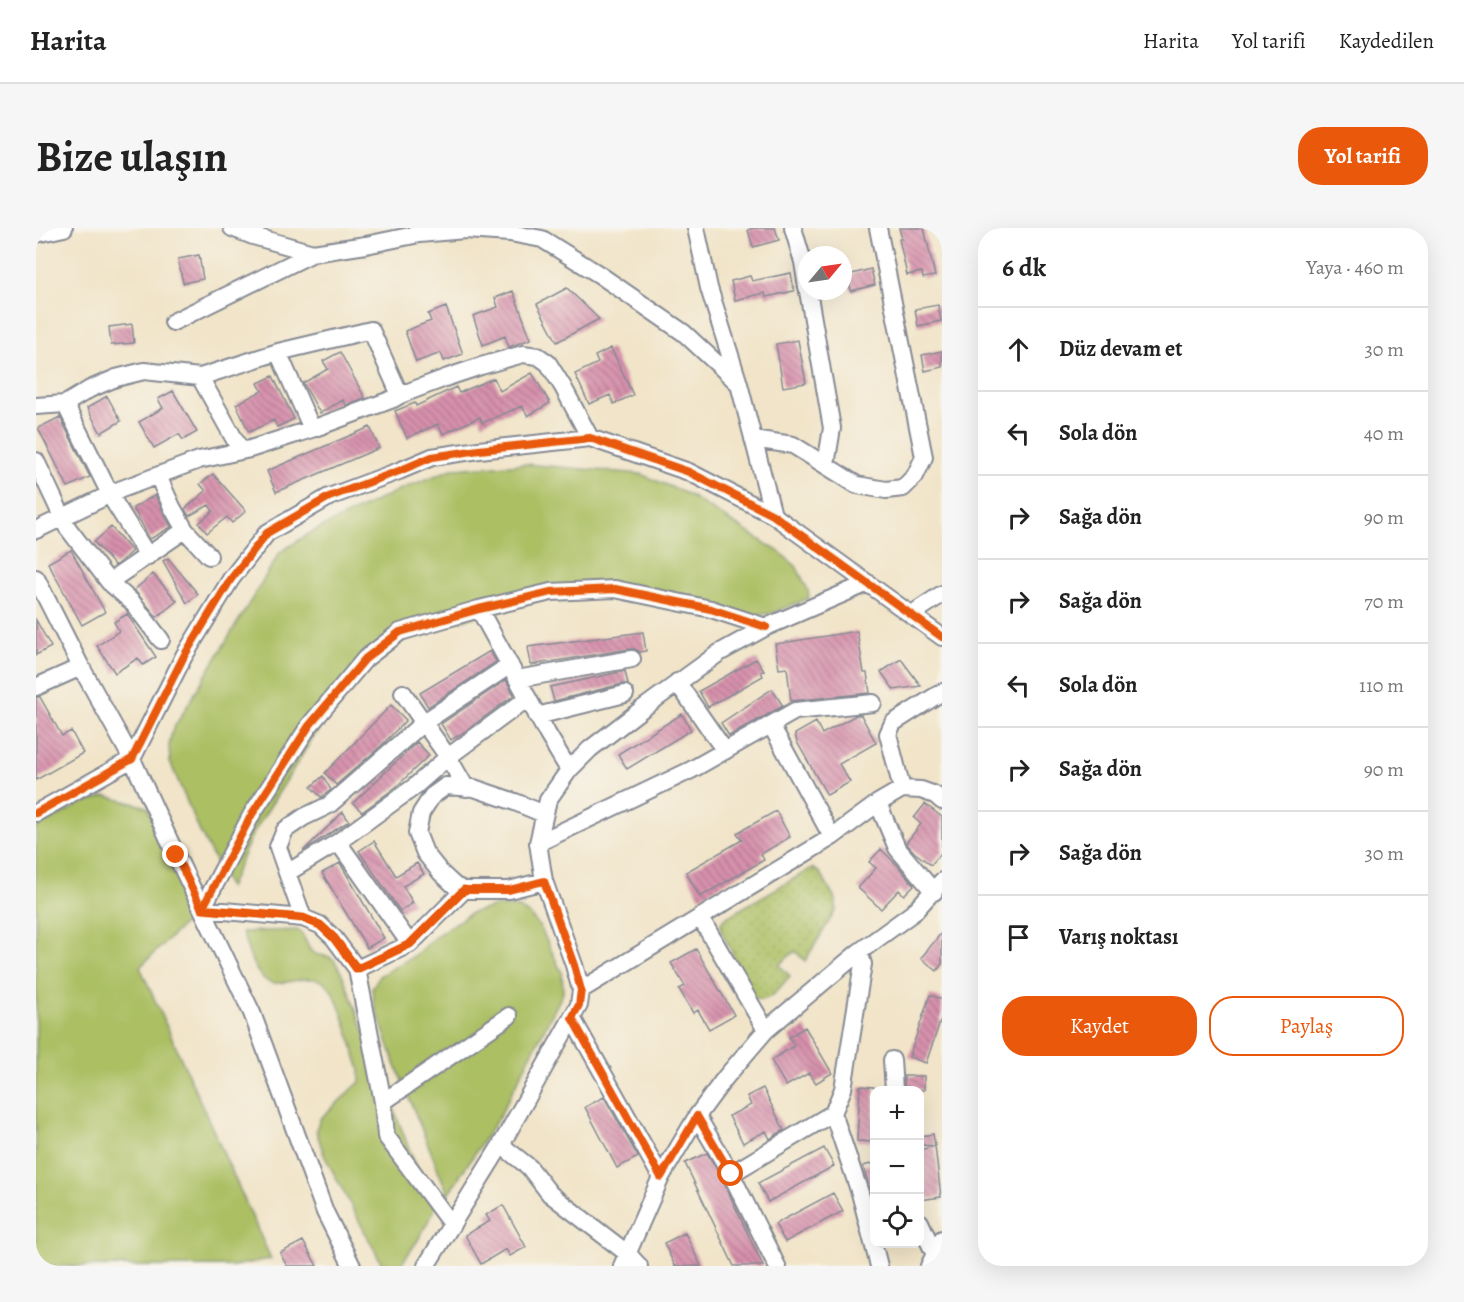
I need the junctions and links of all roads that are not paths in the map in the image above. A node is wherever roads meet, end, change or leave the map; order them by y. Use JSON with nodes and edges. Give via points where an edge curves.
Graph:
{"nodes":[{"id":1,"x":64,"y":228,"type":"edge"},
{"id":2,"x":232,"y":228,"type":"edge"},
{"id":3,"x":695,"y":228,"type":"edge"},
{"id":4,"x":793,"y":228,"type":"edge"},
{"id":5,"x":878,"y":228,"type":"edge"},
{"id":6,"x":36,"y":234,"type":"edge"},
{"id":7,"x":798,"y":246,"type":"edge"},
{"id":8,"x":314,"y":253,"type":"junction"},
{"id":9,"x":810,"y":300,"type":"edge"},
{"id":10,"x":174,"y":322,"type":"dead end"},
{"id":11,"x":278,"y":352,"type":"junction"},
{"id":12,"x":200,"y":377,"type":"junction"},
{"id":13,"x":739,"y":384,"type":"junction"},
{"id":14,"x":400,"y":395,"type":"junction"},
{"id":15,"x":65,"y":405,"type":"junction"},
{"id":16,"x":36,"y":406,"type":"edge"},
{"id":17,"x":312,"y":429,"type":"junction"},
{"id":18,"x":590,"y":438,"type":"junction"},
{"id":19,"x":753,"y":439,"type":"junction"},
{"id":20,"x":242,"y":451,"type":"junction"},
{"id":21,"x":36,"y":461,"type":"edge"},
{"id":22,"x":826,"y":465,"type":"junction"},
{"id":23,"x":158,"y":476,"type":"junction"},
{"id":24,"x":111,"y":494,"type":"junction"},
{"id":25,"x":773,"y":514,"type":"junction"},
{"id":26,"x":63,"y":518,"type":"junction"},
{"id":27,"x":36,"y":530,"type":"edge"},
{"id":28,"x":185,"y":530,"type":"junction"},
{"id":29,"x":148,"y":556,"type":"junction"},
{"id":30,"x":209,"y":556,"type":"dead end"},
{"id":31,"x":36,"y":578,"type":"edge"},
{"id":32,"x":109,"y":582,"type":"junction"},
{"id":33,"x":868,"y":583,"type":"junction"},
{"id":34,"x":942,"y":594,"type":"edge"},
{"id":35,"x":479,"y":609,"type":"junction"},
{"id":36,"x":912,"y":614,"type":"junction"},
{"id":37,"x":766,"y":627,"type":"junction"},
{"id":38,"x":942,"y":637,"type":"edge"},
{"id":39,"x":161,"y":640,"type":"dead end"},
{"id":40,"x":632,"y":659,"type":"dead end"},
{"id":41,"x":81,"y":667,"type":"junction"},
{"id":42,"x":514,"y":672,"type":"junction"},
{"id":43,"x":677,"y":682,"type":"junction"},
{"id":44,"x":36,"y":687,"type":"edge"},
{"id":45,"x":942,"y":692,"type":"edge"},
{"id":46,"x":403,"y":693,"type":"dead end"},
{"id":47,"x":625,"y":694,"type":"dead end"},
{"id":48,"x":528,"y":698,"type":"junction"},
{"id":49,"x":873,"y":703,"type":"dead end"},
{"id":50,"x":537,"y":716,"type":"junction"},
{"id":51,"x":423,"y":723,"type":"junction"},
{"id":52,"x":771,"y":725,"type":"junction"},
{"id":53,"x":725,"y":751,"type":"junction"},
{"id":54,"x":448,"y":757,"type":"junction"},
{"id":55,"x":132,"y":759,"type":"junction"},
{"id":56,"x":569,"y":770,"type":"junction"},
{"id":57,"x":466,"y":788,"type":"junction"},
{"id":58,"x":902,"y":789,"type":"junction"},
{"id":59,"x":942,"y":801,"type":"edge"},
{"id":60,"x":879,"y":803,"type":"junction"},
{"id":61,"x":36,"y":813,"type":"edge"},
{"id":62,"x":544,"y":814,"type":"junction"},
{"id":63,"x":832,"y":837,"type":"junction"},
{"id":64,"x":339,"y":842,"type":"junction"},
{"id":65,"x":538,"y":843,"type":"junction"},
{"id":66,"x":287,"y":873,"type":"junction"},
{"id":67,"x":544,"y":881,"type":"junction"},
{"id":68,"x":938,"y":886,"type":"edge"},
{"id":69,"x":464,"y":890,"type":"junction"},
{"id":70,"x":202,"y":909,"type":"junction"},
{"id":71,"x":700,"y":917,"type":"junction"},
{"id":72,"x":303,"y":918,"type":"junction"},
{"id":73,"x":410,"y":944,"type":"junction"},
{"id":74,"x":859,"y":952,"type":"junction"},
{"id":75,"x":357,"y":969,"type":"junction"},
{"id":76,"x":581,"y":990,"type":"junction"},
{"id":77,"x":509,"y":1016,"type":"dead end"},
{"id":78,"x":572,"y":1018,"type":"junction"},
{"id":79,"x":766,"y":1030,"type":"junction"},
{"id":80,"x":892,"y":1060,"type":"dead end"},
{"id":81,"x":894,"y":1086,"type":"edge"},
{"id":82,"x":383,"y":1102,"type":"junction"},
{"id":83,"x":833,"y":1113,"type":"junction"},
{"id":84,"x":697,"y":1116,"type":"junction"},
{"id":85,"x":501,"y":1145,"type":"junction"},
{"id":86,"x":731,"y":1174,"type":"junction"},
{"id":87,"x":661,"y":1177,"type":"junction"},
{"id":88,"x":452,"y":1225,"type":"junction"},
{"id":89,"x":924,"y":1235,"type":"edge"},
{"id":90,"x":942,"y":1239,"type":"edge"},
{"id":91,"x":932,"y":1260,"type":"edge"},
{"id":92,"x":630,"y":1262,"type":"edge"},
{"id":93,"x":352,"y":1266,"type":"edge"},
{"id":94,"x":426,"y":1266,"type":"edge"},
{"id":95,"x":777,"y":1266,"type":"edge"},
{"id":96,"x":879,"y":1266,"type":"edge"}],
"edges":[{"from":1,"to":6,"type":"street"},
{"from":2,"to":8,"type":"street"},
{"from":3,"to":13,"type":"street","via":[[708,288]]},
{"from":4,"to":7,"type":"street"},
{"from":5,"to":22,"type":"street","via":[[924,457],[915,476],[903,488],[886,490],[857,485]]},
{"from":8,"to":10,"type":"street"},
{"from":8,"to":13,"type":"street","via":[[465,230],[542,239],[684,333]]},
{"from":9,"to":22,"type":"street","via":[[832,428]]},
{"from":11,"to":12,"type":"street"},
{"from":11,"to":14,"type":"street","via":[[371,330]]},
{"from":11,"to":17,"type":"street"},
{"from":12,"to":15,"type":"street","via":[[144,371],[90,389]]},
{"from":12,"to":20,"type":"street"},
{"from":13,"to":19,"type":"street"},
{"from":14,"to":17,"type":"street"},
{"from":14,"to":18,"type":"street","via":[[523,354],[538,356],[548,363]]},
{"from":15,"to":16,"type":"street"},
{"from":15,"to":24,"type":"street"},
{"from":17,"to":20,"type":"street"},
{"from":18,"to":25,"type":"street","via":[[689,472]]},
{"from":18,"to":55,"type":"street","via":[[432,457],[329,498],[267,532],[231,579],[183,656]]},
{"from":19,"to":22,"type":"street","via":[[793,445]]},
{"from":19,"to":25,"type":"street"},
{"from":20,"to":23,"type":"street","via":[[199,460]]},
{"from":21,"to":26,"type":"street"},
{"from":23,"to":24,"type":"street"},
{"from":23,"to":28,"type":"street"},
{"from":24,"to":26,"type":"street"},
{"from":24,"to":29,"type":"street"},
{"from":25,"to":33,"type":"street"},
{"from":26,"to":27,"type":"street"},
{"from":26,"to":32,"type":"street"},
{"from":28,"to":29,"type":"street"},
{"from":28,"to":30,"type":"street"},
{"from":29,"to":32,"type":"street"},
{"from":31,"to":41,"type":"street"},
{"from":32,"to":39,"type":"street","via":[[132,602]]},
{"from":33,"to":36,"type":"street"},
{"from":33,"to":37,"type":"street"},
{"from":34,"to":36,"type":"street"},
{"from":35,"to":37,"type":"street","via":[[551,592],[615,589],[711,609]]},
{"from":35,"to":42,"type":"street"},
{"from":35,"to":70,"type":"street","via":[[400,632],[365,659],[309,726],[252,814]]},
{"from":36,"to":38,"type":"street"},
{"from":37,"to":43,"type":"street"},
{"from":40,"to":42,"type":"street"},
{"from":41,"to":44,"type":"street"},
{"from":41,"to":55,"type":"street"},
{"from":42,"to":48,"type":"street"},
{"from":42,"to":51,"type":"street"},
{"from":43,"to":53,"type":"street"},
{"from":43,"to":56,"type":"street","via":[[590,749]]},
{"from":45,"to":58,"type":"street","via":[[893,723],[888,734]]},
{"from":46,"to":51,"type":"street"},
{"from":47,"to":50,"type":"street"},
{"from":48,"to":50,"type":"street"},
{"from":48,"to":54,"type":"street"},
{"from":49,"to":52,"type":"street","via":[[795,711]]},
{"from":50,"to":56,"type":"street"},
{"from":51,"to":54,"type":"street"},
{"from":51,"to":66,"type":"street","via":[[328,805],[285,830],[278,847]]},
{"from":52,"to":53,"type":"street"},
{"from":52,"to":63,"type":"street"},
{"from":53,"to":65,"type":"street"},
{"from":54,"to":57,"type":"street"},
{"from":54,"to":64,"type":"street"},
{"from":55,"to":61,"type":"street"},
{"from":55,"to":70,"type":"street"},
{"from":56,"to":62,"type":"street","via":[[548,800]]},
{"from":57,"to":62,"type":"street"},
{"from":57,"to":69,"type":"street","via":[[446,786],[432,796],[420,813],[417,833],[425,853],[441,873]]},
{"from":58,"to":59,"type":"street","via":[[921,790]]},
{"from":58,"to":60,"type":"street"},
{"from":60,"to":63,"type":"street"},
{"from":60,"to":68,"type":"street","via":[[897,848]]},
{"from":62,"to":65,"type":"street"},
{"from":63,"to":71,"type":"street"},
{"from":64,"to":66,"type":"street"},
{"from":64,"to":73,"type":"street"},
{"from":65,"to":67,"type":"street"},
{"from":66,"to":72,"type":"street"},
{"from":67,"to":69,"type":"street","via":[[509,890]]},
{"from":67,"to":76,"type":"street"},
{"from":68,"to":74,"type":"street","via":[[914,912]]},
{"from":69,"to":73,"type":"street"},
{"from":70,"to":72,"type":"street"},
{"from":70,"to":93,"type":"street","via":[[252,1012],[325,1212]]},
{"from":71,"to":76,"type":"street"},
{"from":71,"to":79,"type":"street"},
{"from":72,"to":75,"type":"street","via":[[320,925],[334,938]]},
{"from":73,"to":75,"type":"street"},
{"from":74,"to":79,"type":"street"},
{"from":74,"to":83,"type":"street","via":[[863,964],[843,1089]]},
{"from":75,"to":82,"type":"street"},
{"from":76,"to":78,"type":"street"},
{"from":77,"to":82,"type":"street"},
{"from":78,"to":85,"type":"street"},
{"from":78,"to":87,"type":"street"},
{"from":79,"to":84,"type":"street"},
{"from":80,"to":81,"type":"street"},
{"from":82,"to":88,"type":"street","via":[[386,1136]]},
{"from":83,"to":86,"type":"street"},
{"from":83,"to":96,"type":"street"},
{"from":84,"to":86,"type":"street"},
{"from":84,"to":87,"type":"street"},
{"from":85,"to":88,"type":"street"},
{"from":85,"to":92,"type":"street","via":[[529,1167],[550,1194]]},
{"from":86,"to":95,"type":"street"},
{"from":87,"to":92,"type":"street"},
{"from":88,"to":94,"type":"street"},
{"from":89,"to":91,"type":"street"},
{"from":90,"to":91,"type":"street"}]}
